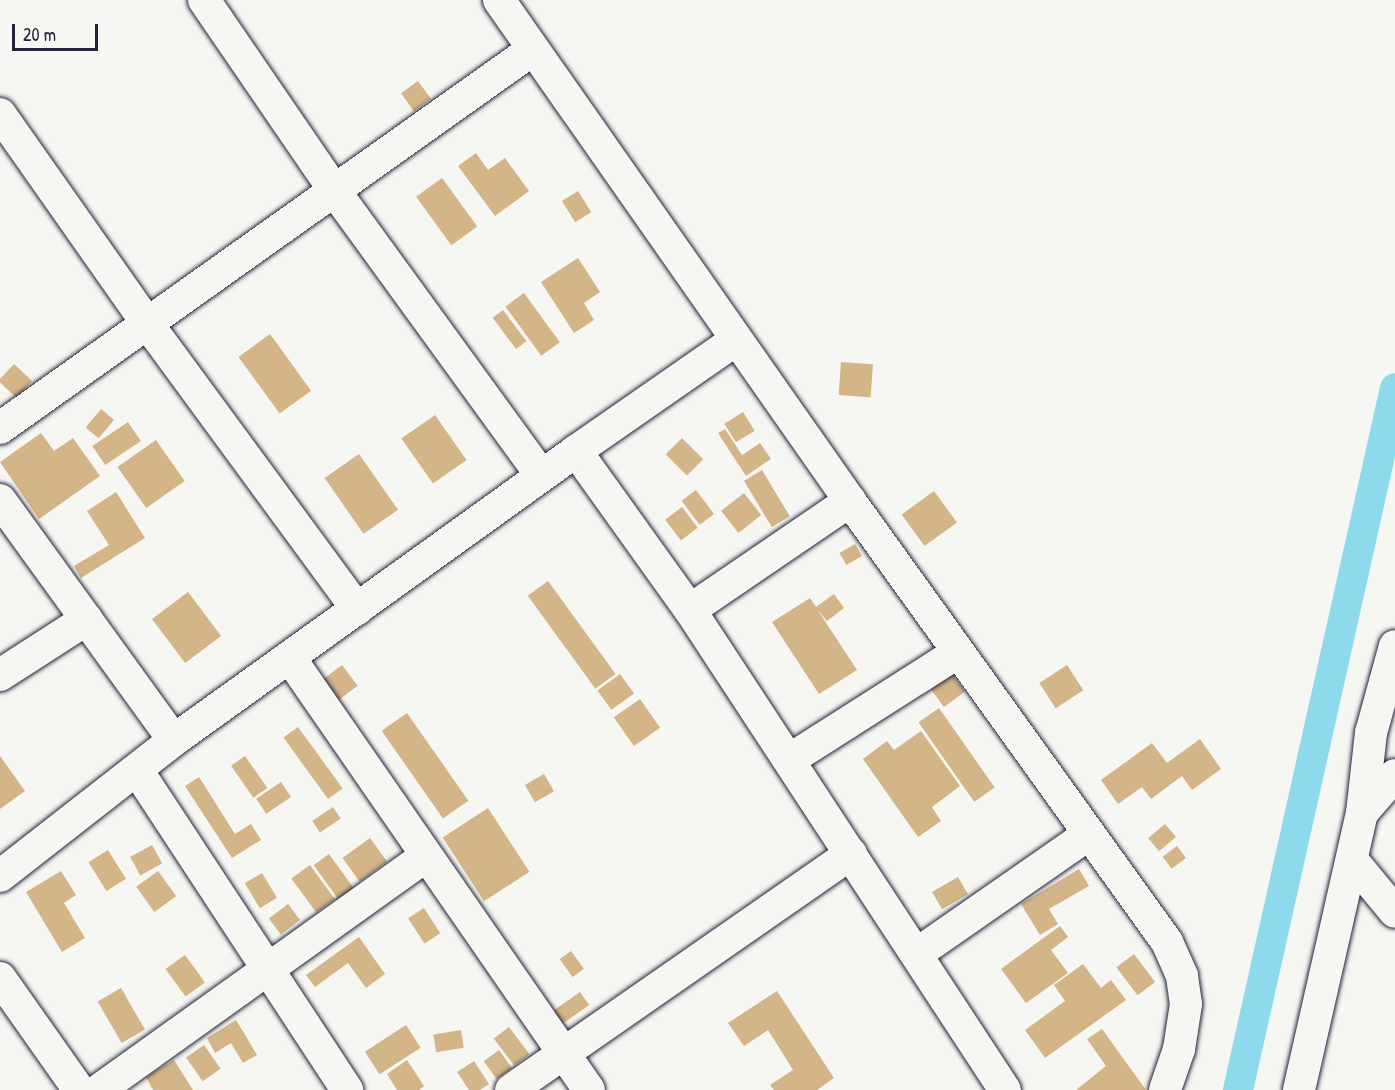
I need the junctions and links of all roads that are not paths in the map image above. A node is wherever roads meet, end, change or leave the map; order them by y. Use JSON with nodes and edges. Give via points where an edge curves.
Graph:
{"nodes":[{"id":1,"x":204,"y":0,"type":"edge"},
{"id":2,"x":499,"y":0,"type":"edge"},
{"id":3,"x":532,"y":50,"type":"junction"},
{"id":4,"x":0,"y":114,"type":"edge"},
{"id":5,"x":334,"y":190,"type":"junction"},
{"id":6,"x":147,"y":323,"type":"junction"},
{"id":7,"x":736,"y":340,"type":"junction"},
{"id":8,"x":0,"y":428,"type":"edge"},
{"id":9,"x":576,"y":451,"type":"junction"},
{"id":10,"x":542,"y":476,"type":"junction"},
{"id":11,"x":0,"y":500,"type":"edge"},
{"id":12,"x":850,"y":501,"type":"junction"},
{"id":13,"x":357,"y":609,"type":"junction"},
{"id":14,"x":690,"y":610,"type":"junction"},
{"id":15,"x":87,"y":619,"type":"junction"},
{"id":16,"x":1395,"y":646,"type":"edge"},
{"id":17,"x":957,"y":653,"type":"junction"},
{"id":18,"x":290,"y":658,"type":"junction"},
{"id":19,"x":0,"y":675,"type":"edge"},
{"id":20,"x":174,"y":740,"type":"junction"},
{"id":21,"x":789,"y":760,"type":"junction"},
{"id":22,"x":137,"y":770,"type":"junction"},
{"id":23,"x":1395,"y":775,"type":"edge"},
{"id":24,"x":1362,"y":813,"type":"junction"},
{"id":25,"x":1088,"y":835,"type":"junction"},
{"id":26,"x":851,"y":854,"type":"junction"},
{"id":27,"x":424,"y":856,"type":"junction"},
{"id":28,"x":1352,"y":860,"type":"junction"},
{"id":29,"x":0,"y":876,"type":"edge"},
{"id":30,"x":1395,"y":912,"type":"edge"},
{"id":31,"x":918,"y":952,"type":"junction"},
{"id":32,"x":268,"y":968,"type":"junction"},
{"id":33,"x":0,"y":978,"type":"edge"},
{"id":34,"x":564,"y":1055,"type":"junction"},
{"id":35,"x":79,"y":1090,"type":"edge"},
{"id":36,"x":99,"y":1090,"type":"edge"},
{"id":37,"x":347,"y":1090,"type":"edge"},
{"id":38,"x":511,"y":1090,"type":"edge"},
{"id":39,"x":589,"y":1090,"type":"edge"},
{"id":40,"x":1005,"y":1090,"type":"edge"},
{"id":41,"x":1165,"y":1090,"type":"edge"},
{"id":42,"x":1299,"y":1090,"type":"edge"}],
"edges":[{"from":1,"to":5,"type":"street"},
{"from":2,"to":3,"type":"street"},
{"from":3,"to":5,"type":"street"},
{"from":3,"to":7,"type":"street"},
{"from":4,"to":6,"type":"street"},
{"from":5,"to":6,"type":"street"},
{"from":5,"to":10,"type":"street"},
{"from":6,"to":8,"type":"street"},
{"from":6,"to":13,"type":"street"},
{"from":7,"to":9,"type":"street"},
{"from":7,"to":12,"type":"street"},
{"from":9,"to":10,"type":"street"},
{"from":9,"to":14,"type":"street"},
{"from":10,"to":13,"type":"street"},
{"from":11,"to":15,"type":"street"},
{"from":12,"to":14,"type":"street"},
{"from":12,"to":17,"type":"street"},
{"from":13,"to":18,"type":"street"},
{"from":14,"to":21,"type":"street"},
{"from":15,"to":19,"type":"street"},
{"from":15,"to":20,"type":"street"},
{"from":16,"to":24,"type":"street","via":[[1371,733]]},
{"from":17,"to":21,"type":"street"},
{"from":17,"to":25,"type":"street"},
{"from":18,"to":20,"type":"street"},
{"from":18,"to":27,"type":"street"},
{"from":20,"to":22,"type":"street"},
{"from":21,"to":26,"type":"street"},
{"from":22,"to":29,"type":"street"},
{"from":22,"to":32,"type":"street"},
{"from":23,"to":24,"type":"street"},
{"from":24,"to":28,"type":"street"},
{"from":25,"to":31,"type":"street"},
{"from":25,"to":41,"type":"street","via":[[1167,942],[1182,976],[1186,1004],[1179,1049]]},
{"from":26,"to":31,"type":"street"},
{"from":26,"to":34,"type":"street"},
{"from":27,"to":32,"type":"street"},
{"from":27,"to":34,"type":"street"},
{"from":28,"to":30,"type":"street"},
{"from":28,"to":42,"type":"street"},
{"from":31,"to":40,"type":"street"},
{"from":32,"to":36,"type":"street"},
{"from":32,"to":37,"type":"street"},
{"from":33,"to":35,"type":"street"},
{"from":34,"to":38,"type":"street"},
{"from":34,"to":39,"type":"street"}]}
